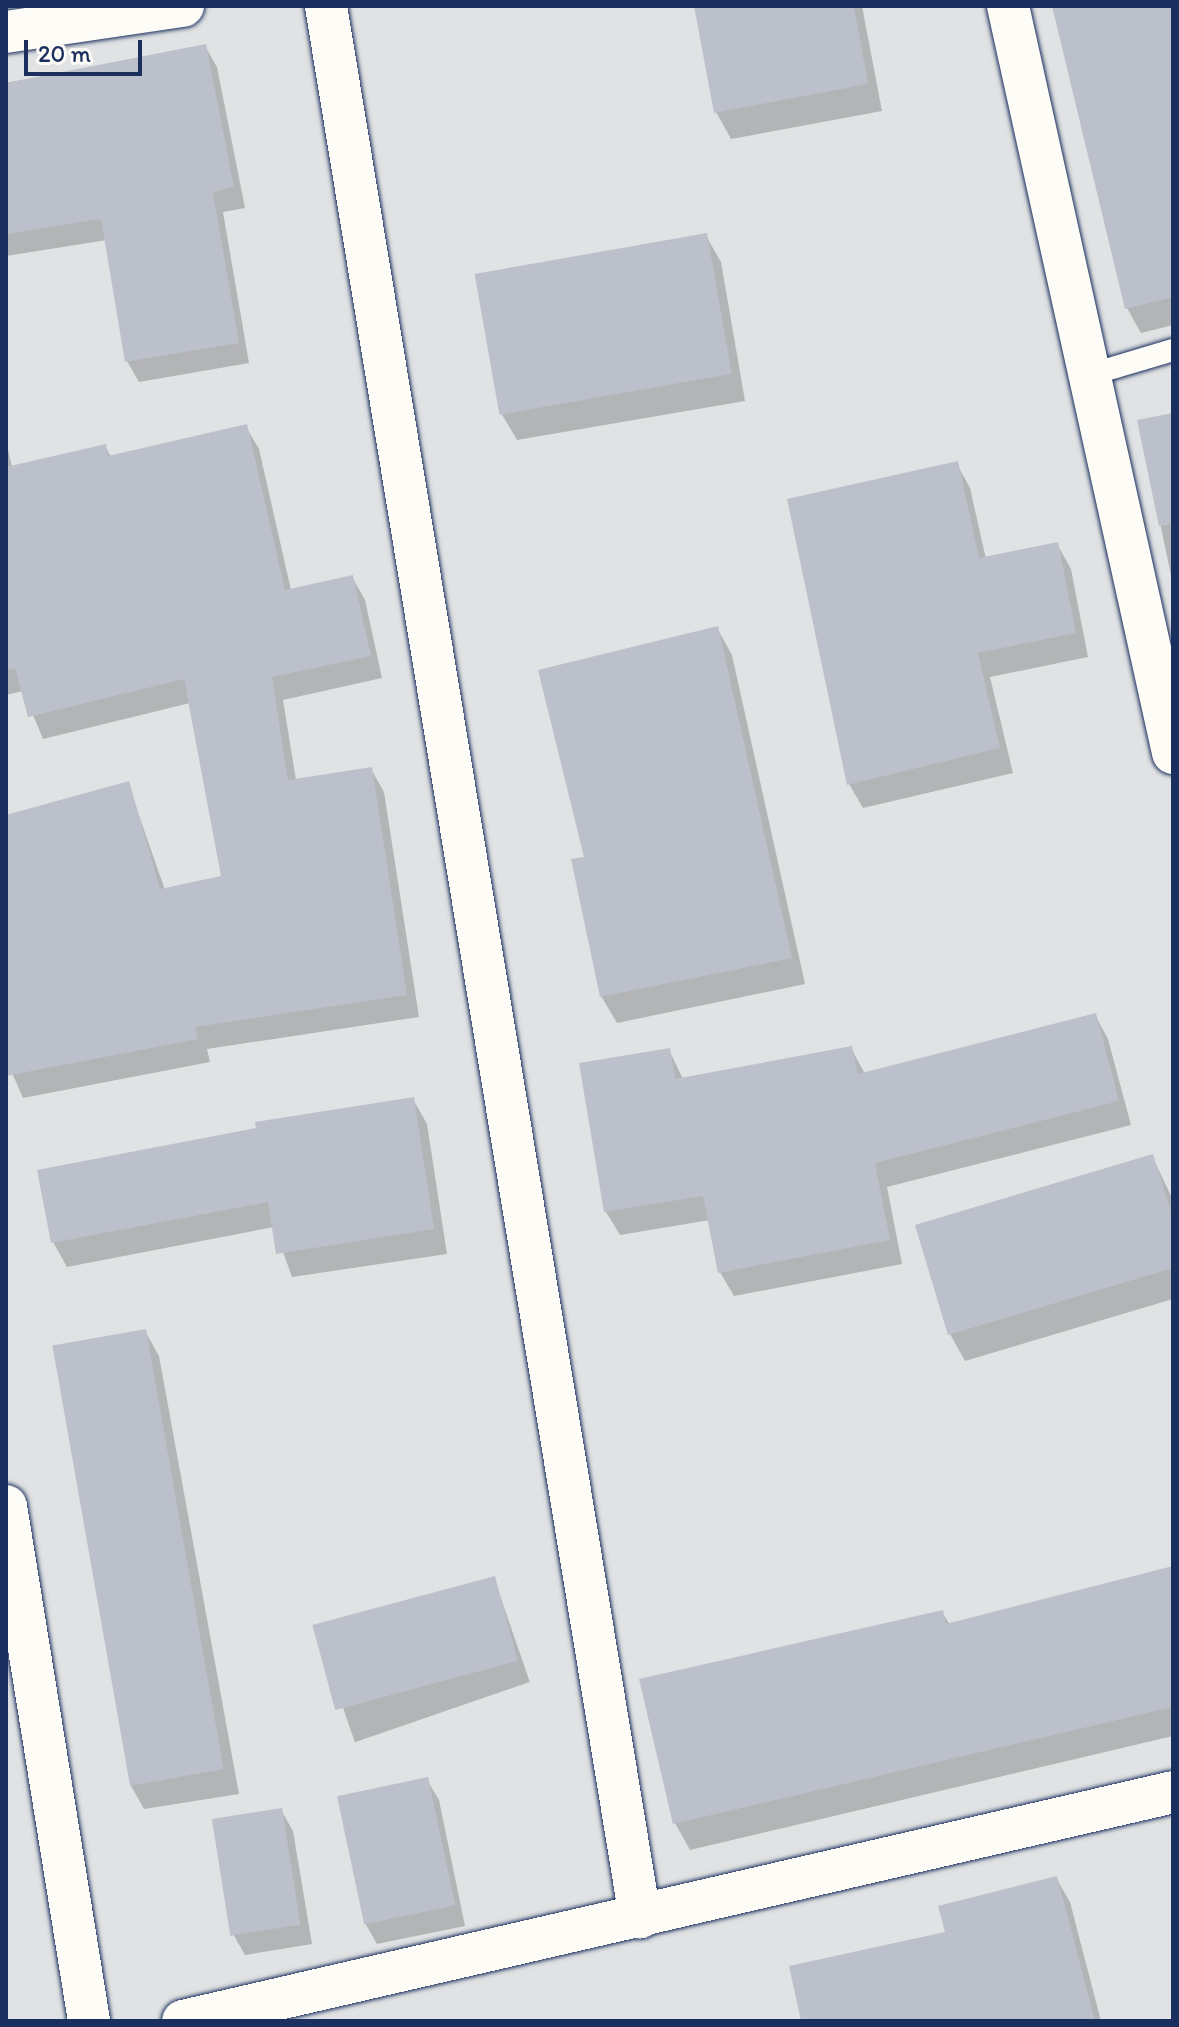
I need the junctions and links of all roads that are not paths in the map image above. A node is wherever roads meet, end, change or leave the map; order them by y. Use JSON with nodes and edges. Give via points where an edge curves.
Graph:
{"nodes":[{"id":1,"x":183,"y":6,"type":"edge"},
{"id":2,"x":326,"y":6,"type":"edge"},
{"id":3,"x":1008,"y":6,"type":"edge"},
{"id":4,"x":6,"y":32,"type":"edge"},
{"id":5,"x":1173,"y":350,"type":"edge"},
{"id":6,"x":1089,"y":375,"type":"junction"},
{"id":7,"x":1173,"y":753,"type":"edge"},
{"id":8,"x":6,"y":1506,"type":"edge"},
{"id":9,"x":1173,"y":1792,"type":"edge"},
{"id":10,"x":640,"y":1917,"type":"junction"},
{"id":11,"x":89,"y":2021,"type":"edge"},
{"id":12,"x":183,"y":2021,"type":"edge"}],
"edges":[{"from":1,"to":4,"type":"street"},
{"from":2,"to":10,"type":"street"},
{"from":3,"to":6,"type":"street"},
{"from":5,"to":6,"type":"lane"},
{"from":6,"to":7,"type":"street"},
{"from":8,"to":11,"type":"street"},
{"from":9,"to":10,"type":"street"},
{"from":10,"to":12,"type":"street"}]}
